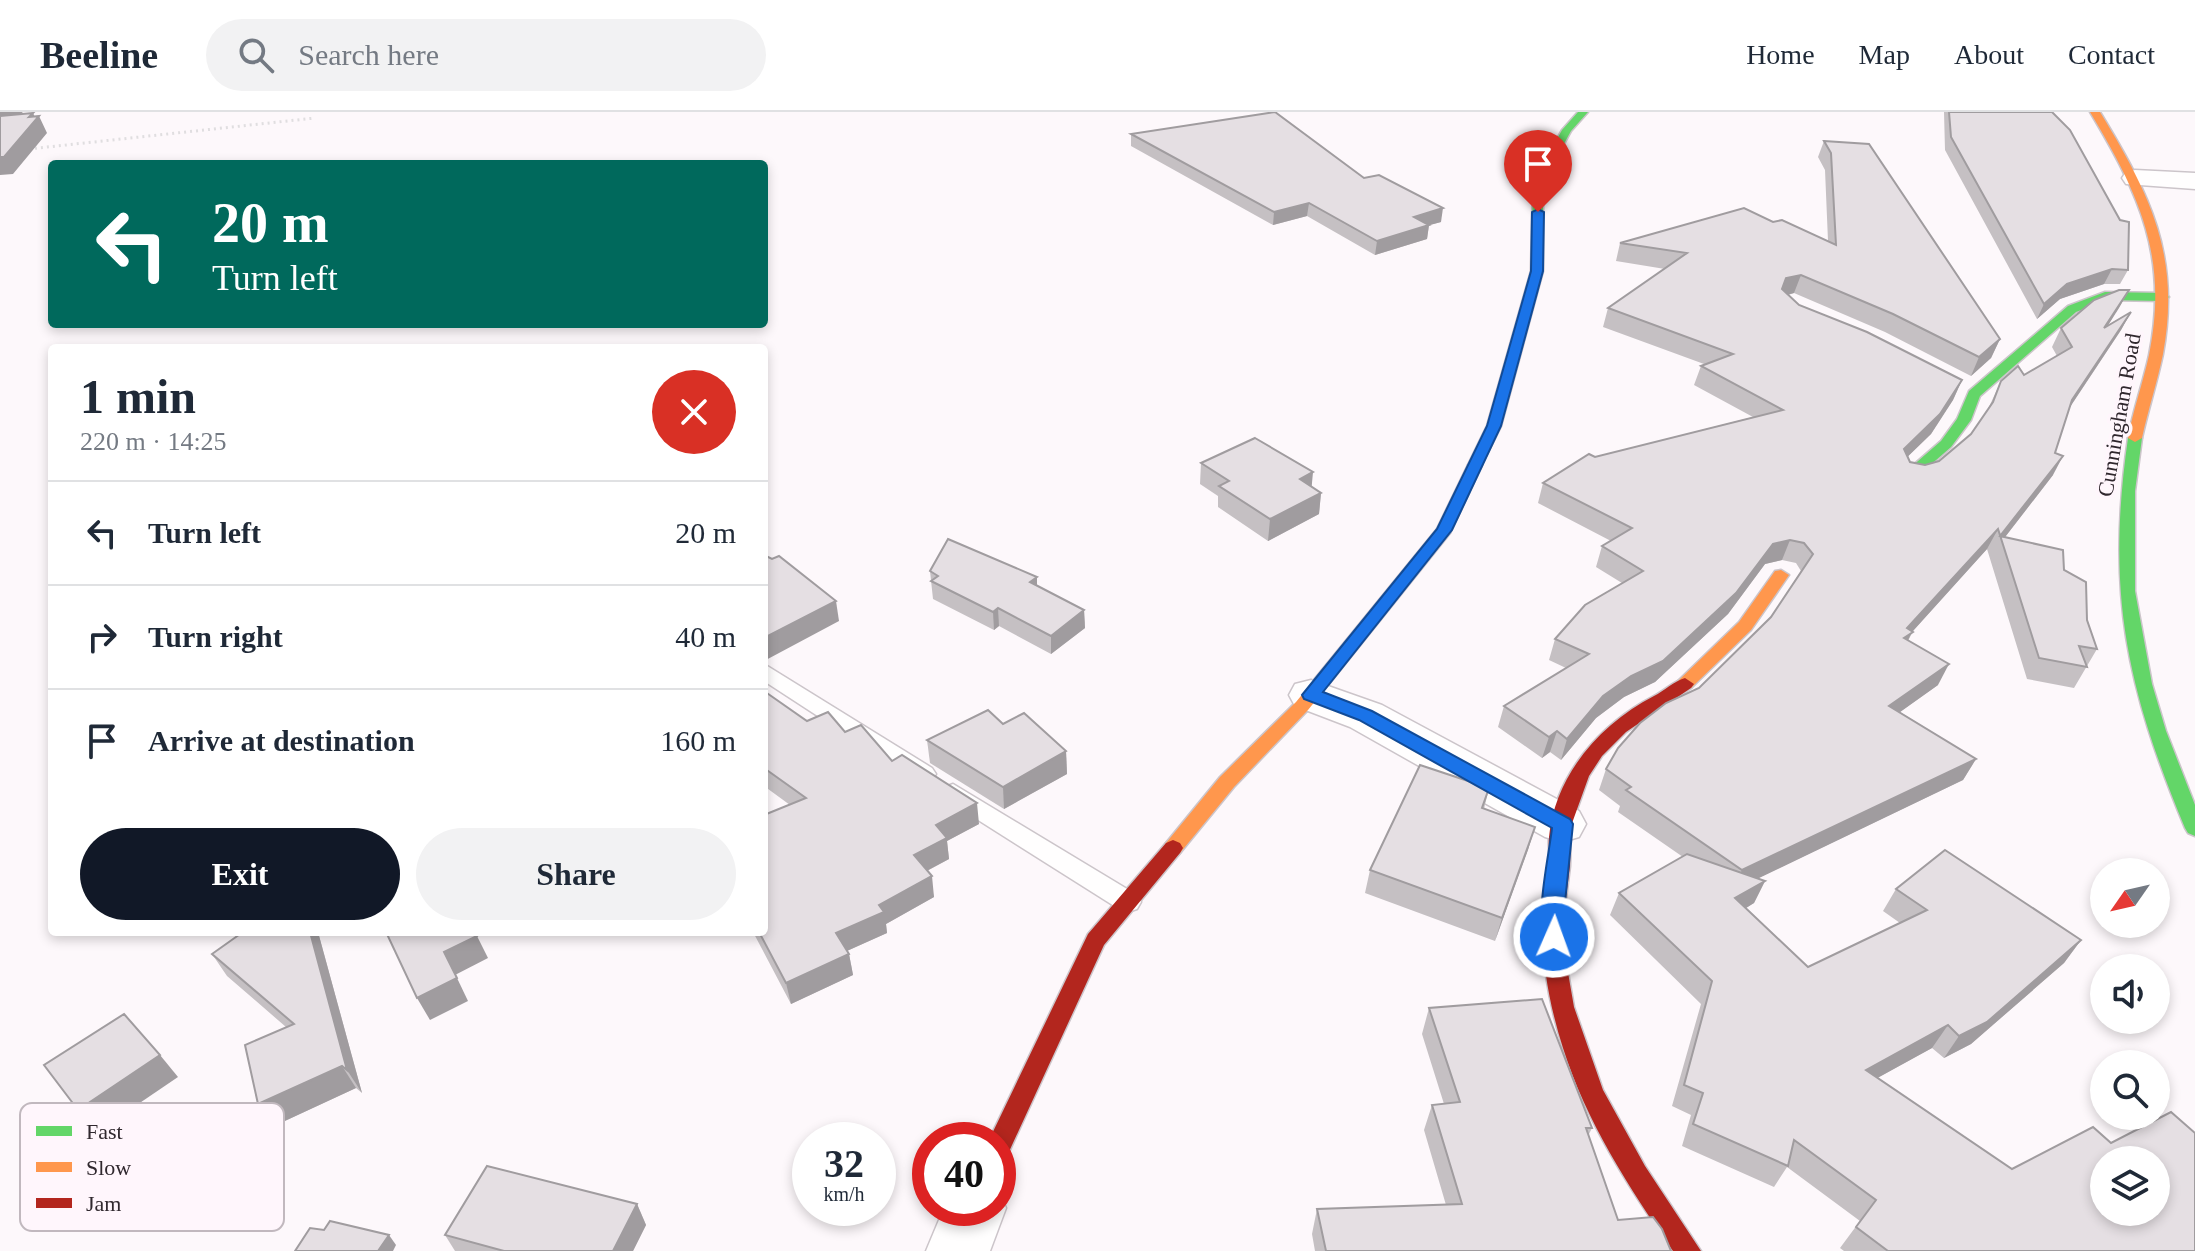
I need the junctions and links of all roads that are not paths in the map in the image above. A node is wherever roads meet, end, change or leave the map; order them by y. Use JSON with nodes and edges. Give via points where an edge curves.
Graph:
{"nodes":[{"id":1,"x":1583,"y":112,"type":"edge"},
{"id":2,"x":2095,"y":112,"type":"edge"},
{"id":3,"x":2135,"y":178,"type":"junction"},
{"id":4,"x":2195,"y":181,"type":"edge"},
{"id":5,"x":2163,"y":297,"type":"junction"},
{"id":6,"x":1915,"y":471,"type":"edge"},
{"id":7,"x":1781,"y":575,"type":"dead end"},
{"id":8,"x":768,"y":674,"type":"edge"},
{"id":9,"x":1311,"y":695,"type":"junction"},
{"id":10,"x":1562,"y":824,"type":"junction"},
{"id":11,"x":2195,"y":828,"type":"edge"},
{"id":12,"x":1128,"y":902,"type":"junction"},
{"id":13,"x":1010,"y":1122,"type":"edge"},
{"id":14,"x":968,"y":1226,"type":"edge"},
{"id":15,"x":958,"y":1251,"type":"edge"},
{"id":16,"x":1688,"y":1251,"type":"edge"}],
"edges":[{"from":1,"to":9,"type":"street","via":[[1538,182],[1537,271],[1494,426],[1444,530]]},
{"from":2,"to":3,"type":"street","name":"Cunningham Road"},
{"from":3,"to":4,"type":"street"},
{"from":3,"to":5,"type":"street","name":"Cunningham Road","via":[[2155,223]]},
{"from":5,"to":6,"type":"street","via":[[2118,295],[2072,309],[1962,388],[1964,420]]},
{"from":5,"to":11,"type":"street","name":"Cunningham Road","via":[[2124,530],[2127,611],[2145,701]]},
{"from":7,"to":10,"type":"street","via":[[1745,626],[1673,696],[1641,711],[1592,755],[1574,782]]},
{"from":8,"to":12,"type":"lane"},
{"from":9,"to":10,"type":"street","via":[[1366,716]]},
{"from":9,"to":12,"type":"street","via":[[1227,782]]},
{"from":10,"to":16,"type":"street","via":[[1553,912],[1565,1018],[1606,1125]]},
{"from":12,"to":13,"type":"street","via":[[1096,940]]},
{"from":14,"to":15,"type":"street"}]}
